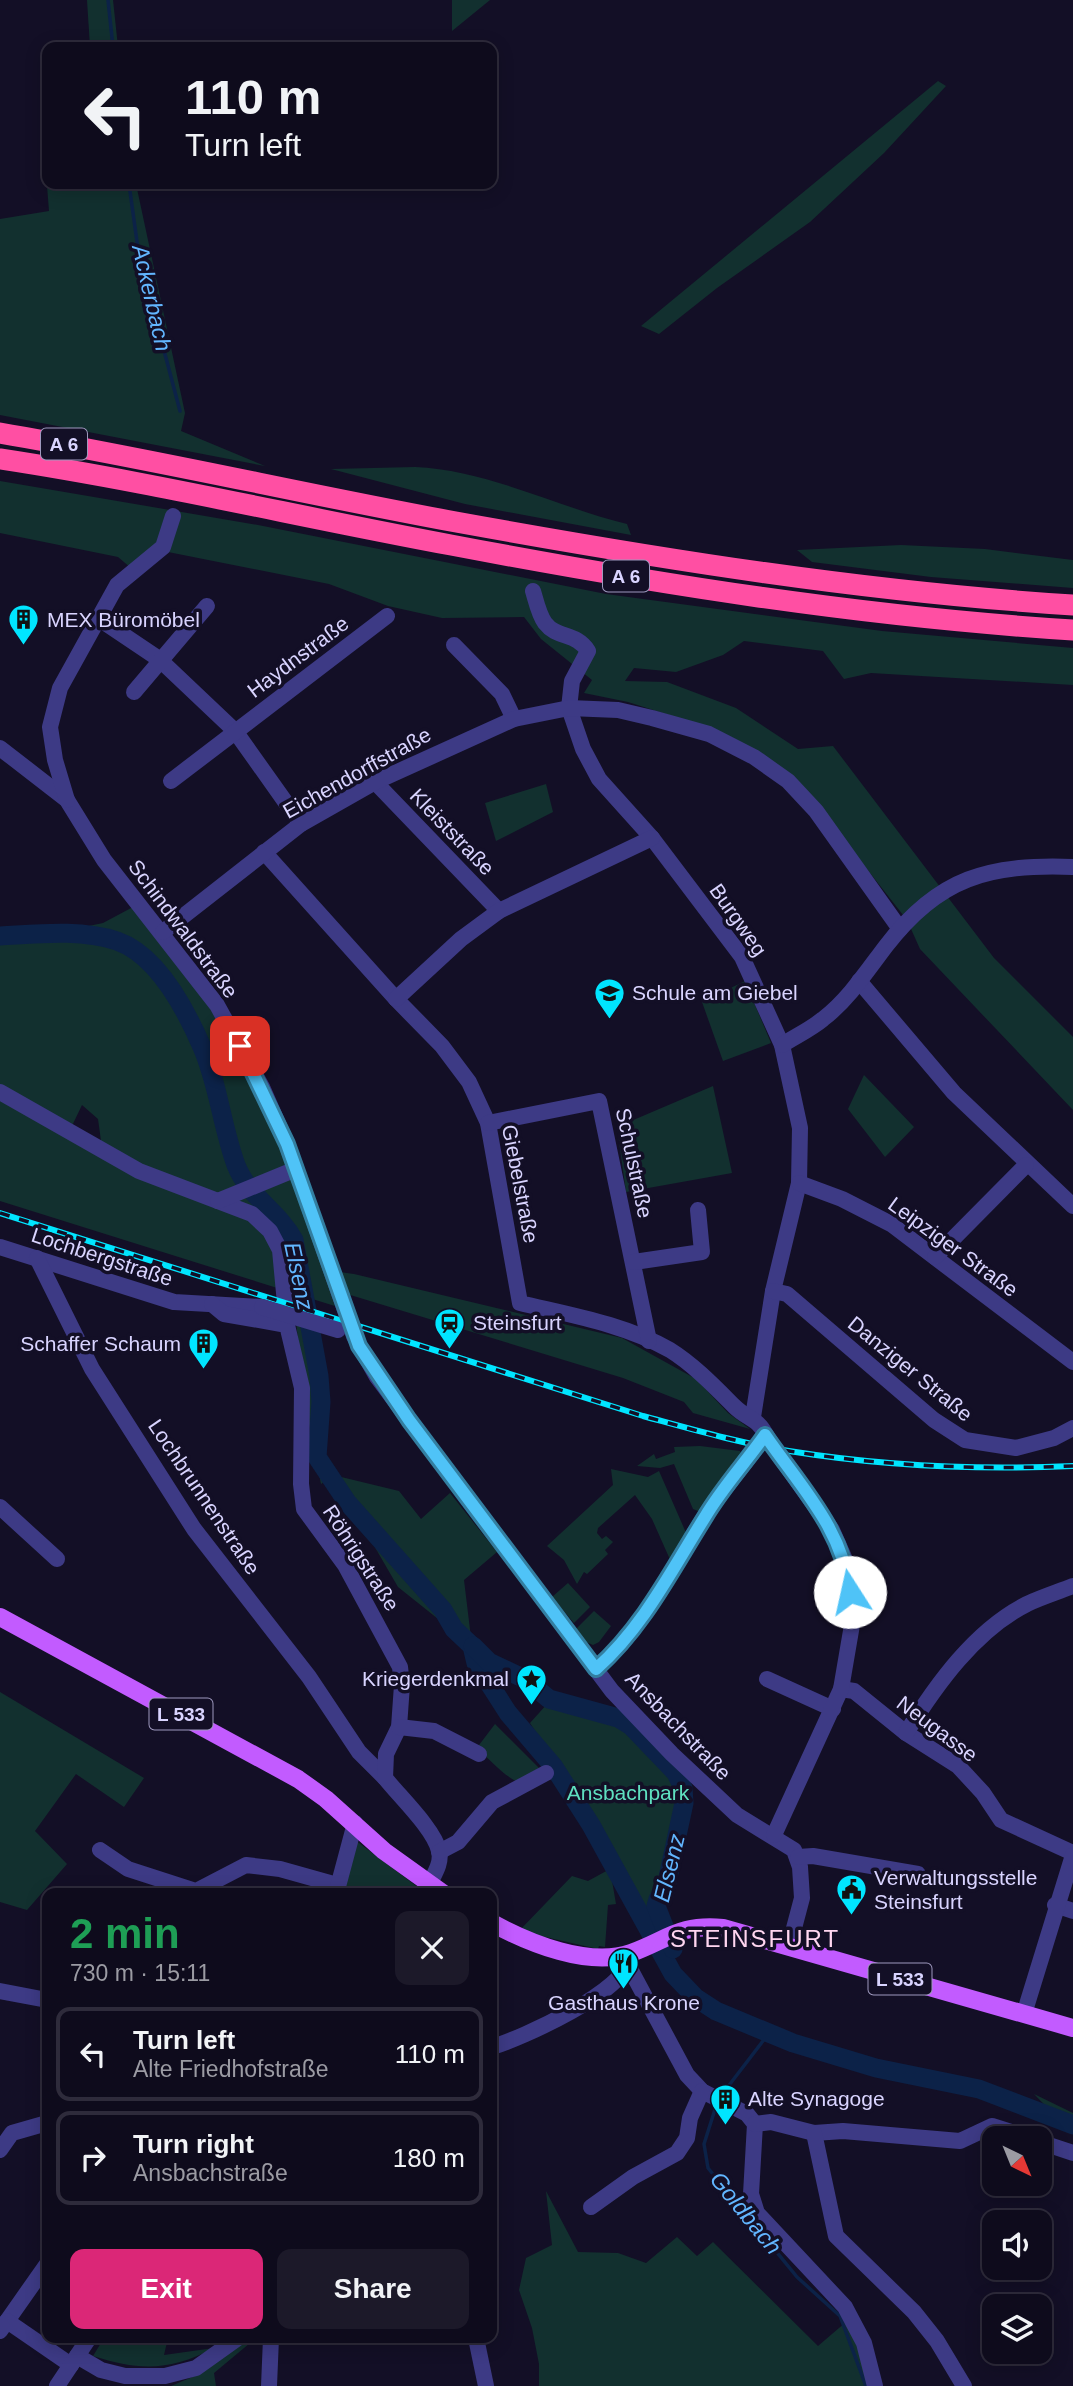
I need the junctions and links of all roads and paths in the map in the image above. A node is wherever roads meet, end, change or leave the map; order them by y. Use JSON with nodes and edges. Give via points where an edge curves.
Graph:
{"nodes":[{"id":1,"x":0,"y":433,"type":"edge"},
{"id":2,"x":0,"y":459,"type":"edge"},
{"id":3,"x":173,"y":516,"type":"dead end"},
{"id":4,"x":533,"y":590,"type":"dead end"},
{"id":5,"x":1073,"y":605,"type":"edge"},
{"id":6,"x":207,"y":606,"type":"dead end"},
{"id":7,"x":387,"y":616,"type":"dead end"},
{"id":8,"x":98,"y":618,"type":"junction"},
{"id":9,"x":1073,"y":630,"type":"edge"},
{"id":10,"x":454,"y":645,"type":"dead end"},
{"id":11,"x":159,"y":659,"type":"junction"},
{"id":12,"x":134,"y":692,"type":"dead end"},
{"id":13,"x":569,"y":708,"type":"junction"},
{"id":14,"x":514,"y":719,"type":"junction"},
{"id":15,"x":235,"y":730,"type":"junction"},
{"id":16,"x":0,"y":748,"type":"edge"},
{"id":17,"x":171,"y":781,"type":"dead end"},
{"id":18,"x":375,"y":782,"type":"junction"},
{"id":19,"x":67,"y":800,"type":"junction"},
{"id":20,"x":301,"y":824,"type":"junction"},
{"id":21,"x":652,"y":838,"type":"junction"},
{"id":22,"x":264,"y":852,"type":"junction"},
{"id":23,"x":1073,"y":867,"type":"edge"},
{"id":24,"x":499,"y":911,"type":"junction"},
{"id":25,"x":900,"y":929,"type":"junction"},
{"id":26,"x":163,"y":932,"type":"junction"},
{"id":27,"x":859,"y":981,"type":"junction"},
{"id":28,"x":396,"y":999,"type":"junction"},
{"id":29,"x":782,"y":1045,"type":"junction"},
{"id":30,"x":0,"y":1092,"type":"edge"},
{"id":31,"x":488,"y":1123,"type":"junction"},
{"id":32,"x":1026,"y":1165,"type":"junction"},
{"id":33,"x":296,"y":1169,"type":"junction"},
{"id":34,"x":799,"y":1184,"type":"junction"},
{"id":35,"x":218,"y":1201,"type":"junction"},
{"id":36,"x":1073,"y":1206,"type":"edge"},
{"id":37,"x":698,"y":1210,"type":"dead end"},
{"id":38,"x":0,"y":1247,"type":"edge"},
{"id":39,"x":935,"y":1257,"type":"junction"},
{"id":40,"x":37,"y":1258,"type":"junction"},
{"id":41,"x":634,"y":1262,"type":"junction"},
{"id":42,"x":773,"y":1291,"type":"junction"},
{"id":43,"x":212,"y":1304,"type":"junction"},
{"id":44,"x":287,"y":1325,"type":"junction"},
{"id":45,"x":347,"y":1330,"type":"junction"},
{"id":46,"x":649,"y":1340,"type":"junction"},
{"id":47,"x":1073,"y":1362,"type":"edge"},
{"id":48,"x":760,"y":1425,"type":"junction"},
{"id":49,"x":1073,"y":1428,"type":"edge"},
{"id":50,"x":0,"y":1507,"type":"edge"},
{"id":51,"x":57,"y":1559,"type":"dead end"},
{"id":52,"x":1073,"y":1586,"type":"edge"},
{"id":53,"x":0,"y":1617,"type":"edge"},
{"id":54,"x":596,"y":1669,"type":"junction"},
{"id":55,"x":767,"y":1679,"type":"dead end"},
{"id":56,"x":841,"y":1689,"type":"junction"},
{"id":57,"x":833,"y":1709,"type":"junction"},
{"id":58,"x":398,"y":1727,"type":"junction"},
{"id":59,"x":906,"y":1733,"type":"junction"},
{"id":60,"x":479,"y":1754,"type":"dead end"},
{"id":61,"x":546,"y":1773,"type":"dead end"},
{"id":62,"x":385,"y":1778,"type":"junction"},
{"id":63,"x":355,"y":1823,"type":"junction"},
{"id":64,"x":774,"y":1835,"type":"junction"},
{"id":65,"x":100,"y":1850,"type":"dead end"},
{"id":66,"x":439,"y":1852,"type":"junction"},
{"id":67,"x":1073,"y":1854,"type":"edge"},
{"id":68,"x":798,"y":1857,"type":"junction"},
{"id":69,"x":918,"y":1874,"type":"dead end"},
{"id":70,"x":187,"y":1888,"type":"edge"},
{"id":71,"x":202,"y":1888,"type":"edge"},
{"id":72,"x":334,"y":1888,"type":"edge"},
{"id":73,"x":337,"y":1888,"type":"edge"},
{"id":74,"x":438,"y":1888,"type":"edge"},
{"id":75,"x":1055,"y":1905,"type":"junction"},
{"id":76,"x":1073,"y":1911,"type":"edge"},
{"id":77,"x":497,"y":1926,"type":"edge"},
{"id":78,"x":789,"y":1948,"type":"junction"},
{"id":79,"x":628,"y":1960,"type":"junction"},
{"id":80,"x":0,"y":1991,"type":"edge"},
{"id":81,"x":42,"y":1999,"type":"edge"},
{"id":82,"x":1024,"y":2014,"type":"junction"},
{"id":83,"x":1073,"y":2028,"type":"edge"},
{"id":84,"x":497,"y":2046,"type":"edge"},
{"id":85,"x":712,"y":2097,"type":"junction"},
{"id":86,"x":42,"y":2124,"type":"edge"},
{"id":87,"x":755,"y":2124,"type":"junction"},
{"id":88,"x":982,"y":2131,"type":"edge"},
{"id":89,"x":6,"y":2132,"type":"edge"},
{"id":90,"x":814,"y":2133,"type":"junction"},
{"id":91,"x":1052,"y":2146,"type":"edge"},
{"id":92,"x":0,"y":2150,"type":"edge"},
{"id":93,"x":1073,"y":2153,"type":"edge"},
{"id":94,"x":591,"y":2207,"type":"dead end"},
{"id":95,"x":42,"y":2271,"type":"edge"},
{"id":96,"x":4,"y":2326,"type":"edge"},
{"id":97,"x":86,"y":2343,"type":"edge"},
{"id":98,"x":231,"y":2343,"type":"edge"},
{"id":99,"x":271,"y":2343,"type":"edge"},
{"id":100,"x":477,"y":2343,"type":"edge"},
{"id":101,"x":74,"y":2360,"type":"junction"},
{"id":102,"x":57,"y":2386,"type":"edge"},
{"id":103,"x":269,"y":2386,"type":"edge"},
{"id":104,"x":486,"y":2386,"type":"edge"},
{"id":105,"x":875,"y":2386,"type":"edge"},
{"id":106,"x":964,"y":2386,"type":"edge"}],
"edges":[{"from":1,"to":5,"type":"highway","number":"A 6","via":[[455,522],[683,561]]},
{"from":2,"to":9,"type":"highway","number":"A 6","via":[[678,585],[903,615]]},
{"from":3,"to":8,"type":"street","name":"Schindwaldstraße","via":[[163,547],[117,586]]},
{"from":4,"to":13,"type":"street","via":[[544,622],[552,630],[581,640],[588,651],[572,681]]},
{"from":6,"to":11,"type":"street"},
{"from":7,"to":15,"type":"street","name":"Haydnstraße"},
{"from":8,"to":11,"type":"street"},
{"from":8,"to":19,"type":"street","name":"Schindwaldstraße","via":[[60,688],[50,727]]},
{"from":10,"to":14,"type":"street","via":[[502,694]]},
{"from":11,"to":12,"type":"street"},
{"from":11,"to":15,"type":"street"},
{"from":13,"to":14,"type":"street","name":"Eichendorffstraße"},
{"from":13,"to":21,"type":"street","name":"Burgweg","via":[[583,749],[600,779]]},
{"from":13,"to":25,"type":"street","name":"Eichendorffstraße","via":[[618,710],[652,718],[709,734],[754,757],[788,781],[816,811]]},
{"from":14,"to":18,"type":"street","name":"Eichendorffstraße"},
{"from":15,"to":17,"type":"street","name":"Haydnstraße"},
{"from":15,"to":20,"type":"street"},
{"from":16,"to":19,"type":"street","name":"Schindwaldstraße"},
{"from":18,"to":20,"type":"street","name":"Eichendorffstraße"},
{"from":18,"to":24,"type":"street","name":"Kleiststraße"},
{"from":19,"to":26,"type":"street","name":"Schindwaldstraße","via":[[104,860]]},
{"from":20,"to":22,"type":"street","name":"Eichendorffstraße"},
{"from":21,"to":24,"type":"street"},
{"from":21,"to":29,"type":"street","name":"Burgweg","via":[[742,957]]},
{"from":22,"to":26,"type":"street","name":"Eichendorffstraße"},
{"from":22,"to":28,"type":"street","name":"Giebelstraße"},
{"from":23,"to":25,"type":"street","via":[[1022,865],[985,873],[948,888]]},
{"from":24,"to":28,"type":"street"},
{"from":25,"to":27,"type":"street"},
{"from":26,"to":33,"type":"street","name":"Schindwaldstraße","via":[[217,1005],[262,1087]]},
{"from":27,"to":29,"type":"street","via":[[824,1019]]},
{"from":27,"to":32,"type":"street","via":[[954,1093]]},
{"from":28,"to":31,"type":"street","name":"Giebelstraße","via":[[470,1082]]},
{"from":29,"to":34,"type":"street","name":"Burgweg","via":[[800,1128]]},
{"from":30,"to":35,"type":"street","name":"Röhrigstraße","via":[[139,1171]]},
{"from":31,"to":41,"type":"street","name":"Schulstraße","via":[[599,1101]]},
{"from":31,"to":46,"type":"street","name":"Giebelstraße","via":[[520,1303],[626,1329]]},
{"from":32,"to":36,"type":"street"},
{"from":32,"to":39,"type":"street"},
{"from":33,"to":35,"type":"street"},
{"from":33,"to":45,"type":"street","name":"Schindwaldstraße"},
{"from":34,"to":39,"type":"street","name":"Leipziger Straße","via":[[891,1224]]},
{"from":34,"to":42,"type":"street","name":"Burgweg"},
{"from":35,"to":44,"type":"street","name":"Röhrigstraße","via":[[252,1214],[270,1231],[280,1250]]},
{"from":37,"to":41,"type":"street","via":[[702,1252]]},
{"from":38,"to":40,"type":"street","name":"Lochbergstraße"},
{"from":39,"to":47,"type":"street","name":"Leipziger Straße"},
{"from":40,"to":43,"type":"street","name":"Lochbergstraße","via":[[174,1302]]},
{"from":40,"to":62,"type":"street","name":"Lochbrunnenstraße","via":[[92,1369],[194,1529],[309,1677],[359,1752]]},
{"from":41,"to":46,"type":"street","name":"Schulstraße"},
{"from":42,"to":48,"type":"street","name":"Burgweg"},
{"from":42,"to":49,"type":"street","name":"Danziger Straße","via":[[787,1294],[934,1420],[965,1440],[1016,1448]]},
{"from":43,"to":44,"type":"street","via":[[224,1314]]},
{"from":43,"to":45,"type":"street","name":"Lochbergstraße","bridge":true,"via":[[262,1307]]},
{"from":44,"to":58,"type":"street","name":"Röhrigstraße","via":[[302,1388],[304,1509],[345,1565],[400,1667]]},
{"from":45,"to":54,"type":"street","name":"Ansbachstraße","via":[[377,1377]]},
{"from":46,"to":48,"type":"street","via":[[698,1371]]},
{"from":48,"to":54,"type":"street","bridge":true,"via":[[751,1455],[706,1515],[647,1612]]},
{"from":48,"to":56,"type":"street","bridge":true,"via":[[832,1530],[847,1564],[853,1619]]},
{"from":50,"to":51,"type":"street"},
{"from":52,"to":59,"type":"street","via":[[1027,1604],[993,1626],[928,1699]]},
{"from":53,"to":63,"type":"main road","number":"L 533","via":[[289,1774]]},
{"from":54,"to":64,"type":"street","name":"Ansbachstraße","via":[[632,1713],[725,1804]]},
{"from":55,"to":57,"type":"street"},
{"from":56,"to":57,"type":"street"},
{"from":56,"to":59,"type":"street","name":"Neugasse","via":[[854,1691]]},
{"from":57,"to":64,"type":"street"},
{"from":58,"to":60,"type":"street","via":[[434,1731]]},
{"from":58,"to":62,"type":"street","name":"Röhrigstraße","via":[[386,1754]]},
{"from":59,"to":67,"type":"street","name":"Neugasse","via":[[958,1766],[1001,1820]]},
{"from":61,"to":66,"type":"street","via":[[492,1802],[458,1842]]},
{"from":62,"to":66,"type":"street"},
{"from":63,"to":73,"type":"street"},
{"from":63,"to":74,"type":"main road","number":"L 533"},
{"from":64,"to":68,"type":"street","name":"Ansbachstraße","via":[[789,1844]]},
{"from":65,"to":70,"type":"street","via":[[128,1868]]},
{"from":66,"to":74,"type":"street"},
{"from":67,"to":75,"type":"street"},
{"from":68,"to":69,"type":"street"},
{"from":68,"to":78,"type":"street","via":[[802,1898]]},
{"from":71,"to":72,"type":"street","via":[[246,1865],[280,1869]]},
{"from":75,"to":76,"type":"street"},
{"from":75,"to":82,"type":"street"},
{"from":77,"to":79,"type":"main road","number":"L 533","via":[[528,1941]]},
{"from":78,"to":79,"type":"main road","number":"L 533","via":[[723,1928],[691,1927],[648,1945]]},
{"from":78,"to":82,"type":"main road","number":"L 533"},
{"from":79,"to":84,"type":"street","via":[[617,1978],[567,2014]]},
{"from":79,"to":85,"type":"street","via":[[687,2075]]},
{"from":80,"to":81,"type":"street"},
{"from":82,"to":83,"type":"main road","number":"L 533"},
{"from":85,"to":87,"type":"street","via":[[747,2114]]},
{"from":85,"to":94,"type":"street","via":[[690,2118],[687,2138],[677,2153]]},
{"from":86,"to":89,"type":"street"},
{"from":87,"to":90,"type":"street","via":[[771,2122]]},
{"from":87,"to":105,"type":"street","via":[[751,2194],[757,2213],[845,2307],[864,2343]]},
{"from":88,"to":90,"type":"street","via":[[960,2141],[843,2131]]},
{"from":89,"to":92,"type":"street"},
{"from":90,"to":106,"type":"street","via":[[836,2236],[914,2312]]},
{"from":91,"to":93,"type":"street"},
{"from":95,"to":96,"type":"street"},
{"from":96,"to":101,"type":"street"},
{"from":97,"to":101,"type":"street"},
{"from":98,"to":101,"type":"street","via":[[196,2368],[165,2376],[125,2376]]},
{"from":99,"to":103,"type":"street"},
{"from":100,"to":104,"type":"street"},
{"from":101,"to":102,"type":"street"}]}
